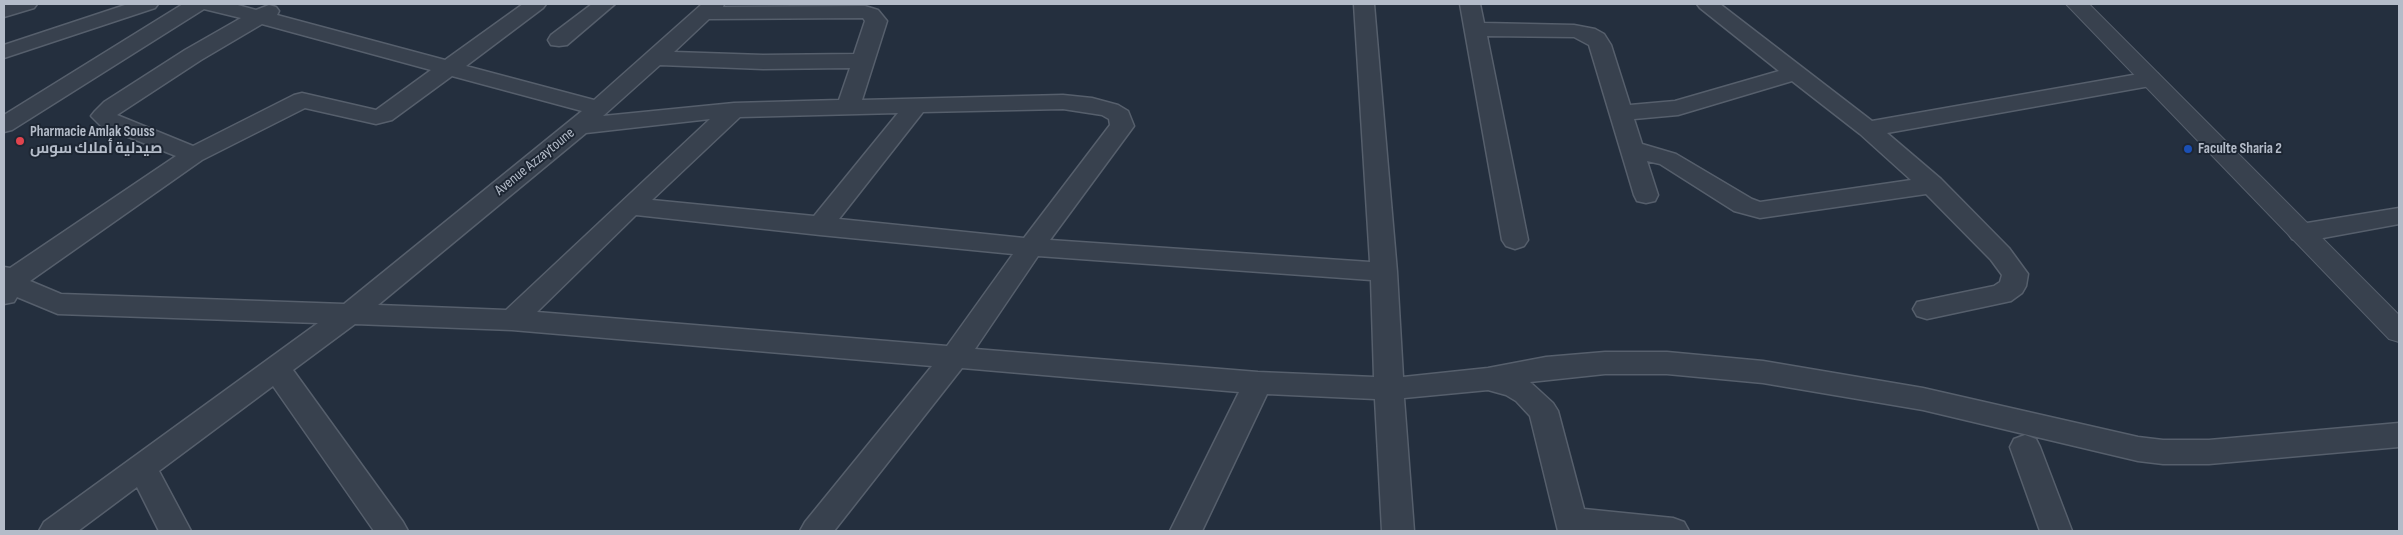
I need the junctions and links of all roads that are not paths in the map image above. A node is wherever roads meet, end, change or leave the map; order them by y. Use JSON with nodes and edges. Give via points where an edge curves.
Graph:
{"nodes":[{"id":1,"x":27,"y":4,"type":"edge"},
{"id":2,"x":148,"y":4,"type":"edge"},
{"id":3,"x":197,"y":4,"type":"edge"},
{"id":4,"x":211,"y":4,"type":"edge"},
{"id":5,"x":280,"y":4,"type":"edge"},
{"id":6,"x":536,"y":4,"type":"edge"},
{"id":7,"x":605,"y":4,"type":"edge"},
{"id":8,"x":1364,"y":4,"type":"edge"},
{"id":9,"x":1470,"y":4,"type":"edge"},
{"id":10,"x":1708,"y":4,"type":"edge"},
{"id":11,"x":2077,"y":4,"type":"edge"},
{"id":12,"x":709,"y":8,"type":"edge"},
{"id":13,"x":4,"y":11,"type":"edge"},
{"id":14,"x":260,"y":16,"type":"junction"},
{"id":15,"x":1475,"y":29,"type":"junction"},
{"id":16,"x":559,"y":40,"type":"dead end"},
{"id":17,"x":4,"y":52,"type":"edge"},
{"id":18,"x":654,"y":58,"type":"junction"},
{"id":19,"x":862,"y":62,"type":"junction"},
{"id":20,"x":448,"y":67,"type":"junction"},
{"id":21,"x":1795,"y":73,"type":"junction"},
{"id":22,"x":2150,"y":79,"type":"junction"},
{"id":23,"x":915,"y":107,"type":"junction"},
{"id":24,"x":597,"y":108,"type":"junction"},
{"id":25,"x":848,"y":108,"type":"junction"},
{"id":26,"x":734,"y":110,"type":"junction"},
{"id":27,"x":1620,"y":112,"type":"junction"},
{"id":28,"x":4,"y":126,"type":"edge"},
{"id":29,"x":579,"y":126,"type":"junction"},
{"id":30,"x":1868,"y":129,"type":"junction"},
{"id":31,"x":1633,"y":152,"type":"junction"},
{"id":32,"x":194,"y":155,"type":"junction"},
{"id":33,"x":1932,"y":185,"type":"junction"},
{"id":34,"x":1646,"y":195,"type":"dead end"},
{"id":35,"x":630,"y":206,"type":"junction"},
{"id":36,"x":2399,"y":216,"type":"edge"},
{"id":37,"x":820,"y":226,"type":"junction"},
{"id":38,"x":2301,"y":234,"type":"junction"},
{"id":39,"x":1515,"y":240,"type":"dead end"},
{"id":40,"x":1031,"y":247,"type":"junction"},
{"id":41,"x":1384,"y":272,"type":"junction"},
{"id":42,"x":6,"y":285,"type":"edge"},
{"id":43,"x":1927,"y":309,"type":"dead end"},
{"id":44,"x":350,"y":314,"type":"junction"},
{"id":45,"x":512,"y":320,"type":"junction"},
{"id":46,"x":2399,"y":332,"type":"edge"},
{"id":47,"x":954,"y":358,"type":"junction"},
{"id":48,"x":277,"y":369,"type":"junction"},
{"id":49,"x":1488,"y":380,"type":"junction"},
{"id":50,"x":1258,"y":383,"type":"junction"},
{"id":51,"x":1389,"y":389,"type":"junction"},
{"id":52,"x":2399,"y":435,"type":"edge"},
{"id":53,"x":2025,"y":446,"type":"dead end"},
{"id":54,"x":142,"y":466,"type":"junction"},
{"id":55,"x":1573,"y":526,"type":"edge"},
{"id":56,"x":55,"y":531,"type":"edge"},
{"id":57,"x":175,"y":531,"type":"edge"},
{"id":58,"x":392,"y":531,"type":"edge"},
{"id":59,"x":816,"y":531,"type":"edge"},
{"id":60,"x":1186,"y":531,"type":"edge"},
{"id":61,"x":1398,"y":531,"type":"edge"},
{"id":62,"x":1673,"y":531,"type":"edge"},
{"id":63,"x":2056,"y":531,"type":"edge"}],
"edges":[{"from":1,"to":13,"type":"street"},
{"from":2,"to":17,"type":"street"},
{"from":3,"to":28,"type":"street"},
{"from":4,"to":14,"type":"street"},
{"from":5,"to":14,"type":"street"},
{"from":6,"to":20,"type":"street"},
{"from":7,"to":16,"type":"street"},
{"from":8,"to":41,"type":"street"},
{"from":9,"to":15,"type":"street"},
{"from":10,"to":21,"type":"street"},
{"from":11,"to":22,"type":"street"},
{"from":12,"to":18,"type":"street","name":"Avenue Azzaytoune"},
{"from":12,"to":19,"type":"street","via":[[866,12],[876,21]]},
{"from":14,"to":20,"type":"street"},
{"from":14,"to":32,"type":"street","via":[[185,60],[103,116]]},
{"from":15,"to":27,"type":"street","via":[[1574,31],[1592,37],[1600,45]]},
{"from":15,"to":39,"type":"street"},
{"from":18,"to":19,"type":"street"},
{"from":18,"to":24,"type":"street","name":"Avenue Azzaytoune"},
{"from":19,"to":25,"type":"street"},
{"from":20,"to":24,"type":"street"},
{"from":20,"to":32,"type":"street","via":[[384,115],[376,117],[302,100]]},
{"from":21,"to":27,"type":"street","via":[[1678,108]]},
{"from":21,"to":30,"type":"street"},
{"from":22,"to":30,"type":"street"},
{"from":22,"to":38,"type":"street"},
{"from":23,"to":25,"type":"street"},
{"from":23,"to":37,"type":"street"},
{"from":23,"to":40,"type":"street","via":[[1063,102],[1092,105],[1120,116],[1122,126]]},
{"from":24,"to":29,"type":"street","name":"Avenue Azzaytoune"},
{"from":25,"to":26,"type":"street"},
{"from":26,"to":29,"type":"street"},
{"from":26,"to":35,"type":"street"},
{"from":27,"to":31,"type":"street"},
{"from":29,"to":44,"type":"street","name":"Avenue Azzaytoune"},
{"from":30,"to":33,"type":"street"},
{"from":31,"to":33,"type":"street","via":[[1651,153],[1668,159],[1743,205],[1760,210]]},
{"from":31,"to":34,"type":"street"},
{"from":32,"to":42,"type":"street"},
{"from":33,"to":43,"type":"street","via":[[2007,261],[2015,280],[2009,291],[2002,294]]},
{"from":35,"to":37,"type":"street"},
{"from":35,"to":45,"type":"street"},
{"from":36,"to":38,"type":"street"},
{"from":37,"to":40,"type":"street"},
{"from":38,"to":46,"type":"street"},
{"from":40,"to":41,"type":"street"},
{"from":40,"to":47,"type":"street"},
{"from":41,"to":51,"type":"street"},
{"from":42,"to":44,"type":"street","via":[[58,304]]},
{"from":44,"to":45,"type":"street"},
{"from":44,"to":48,"type":"street","name":"Avenue Azzaytoune"},
{"from":45,"to":47,"type":"street"},
{"from":47,"to":50,"type":"street"},
{"from":47,"to":59,"type":"street"},
{"from":48,"to":54,"type":"street","name":"Avenue Azzaytoune"},
{"from":48,"to":58,"type":"street"},
{"from":49,"to":51,"type":"street"},
{"from":49,"to":52,"type":"street","via":[[1546,368],[1605,363],[1667,363],[1763,372],[1914,398],[2163,452],[2194,453]]},
{"from":49,"to":55,"type":"street","via":[[1508,384],[1526,393],[1543,411]]},
{"from":50,"to":51,"type":"street"},
{"from":50,"to":60,"type":"street"},
{"from":51,"to":61,"type":"street"},
{"from":53,"to":63,"type":"street"},
{"from":54,"to":56,"type":"street","name":"Avenue Azzaytoune"},
{"from":54,"to":57,"type":"street"},
{"from":55,"to":62,"type":"street"}]}
